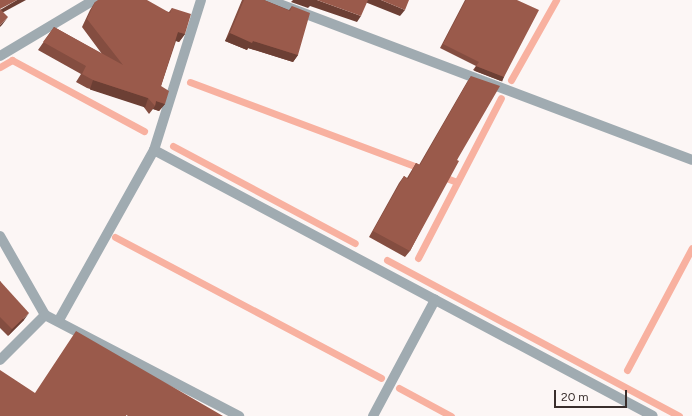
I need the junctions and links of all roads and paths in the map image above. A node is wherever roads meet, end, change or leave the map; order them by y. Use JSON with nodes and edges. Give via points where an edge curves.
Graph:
{"nodes":[{"id":1,"x":94,"y":0,"type":"edge"},
{"id":2,"x":201,"y":0,"type":"edge"},
{"id":3,"x":269,"y":0,"type":"edge"},
{"id":4,"x":0,"y":56,"type":"edge"},
{"id":5,"x":154,"y":150,"type":"junction"},
{"id":6,"x":692,"y":160,"type":"edge"},
{"id":7,"x":0,"y":236,"type":"edge"},
{"id":8,"x":434,"y":300,"type":"junction"},
{"id":9,"x":46,"y":315,"type":"junction"},
{"id":10,"x":59,"y":320,"type":"junction"},
{"id":11,"x":0,"y":360,"type":"edge"},
{"id":12,"x":239,"y":416,"type":"edge"},
{"id":13,"x":373,"y":416,"type":"edge"},
{"id":14,"x":653,"y":416,"type":"edge"}],
"edges":[{"from":1,"to":4,"type":"street"},
{"from":2,"to":5,"type":"street"},
{"from":3,"to":6,"type":"street"},
{"from":5,"to":8,"type":"street"},
{"from":5,"to":10,"type":"street"},
{"from":7,"to":9,"type":"street"},
{"from":8,"to":13,"type":"street"},
{"from":8,"to":14,"type":"street"},
{"from":9,"to":10,"type":"street"},
{"from":9,"to":11,"type":"street"},
{"from":10,"to":12,"type":"street"}]}
